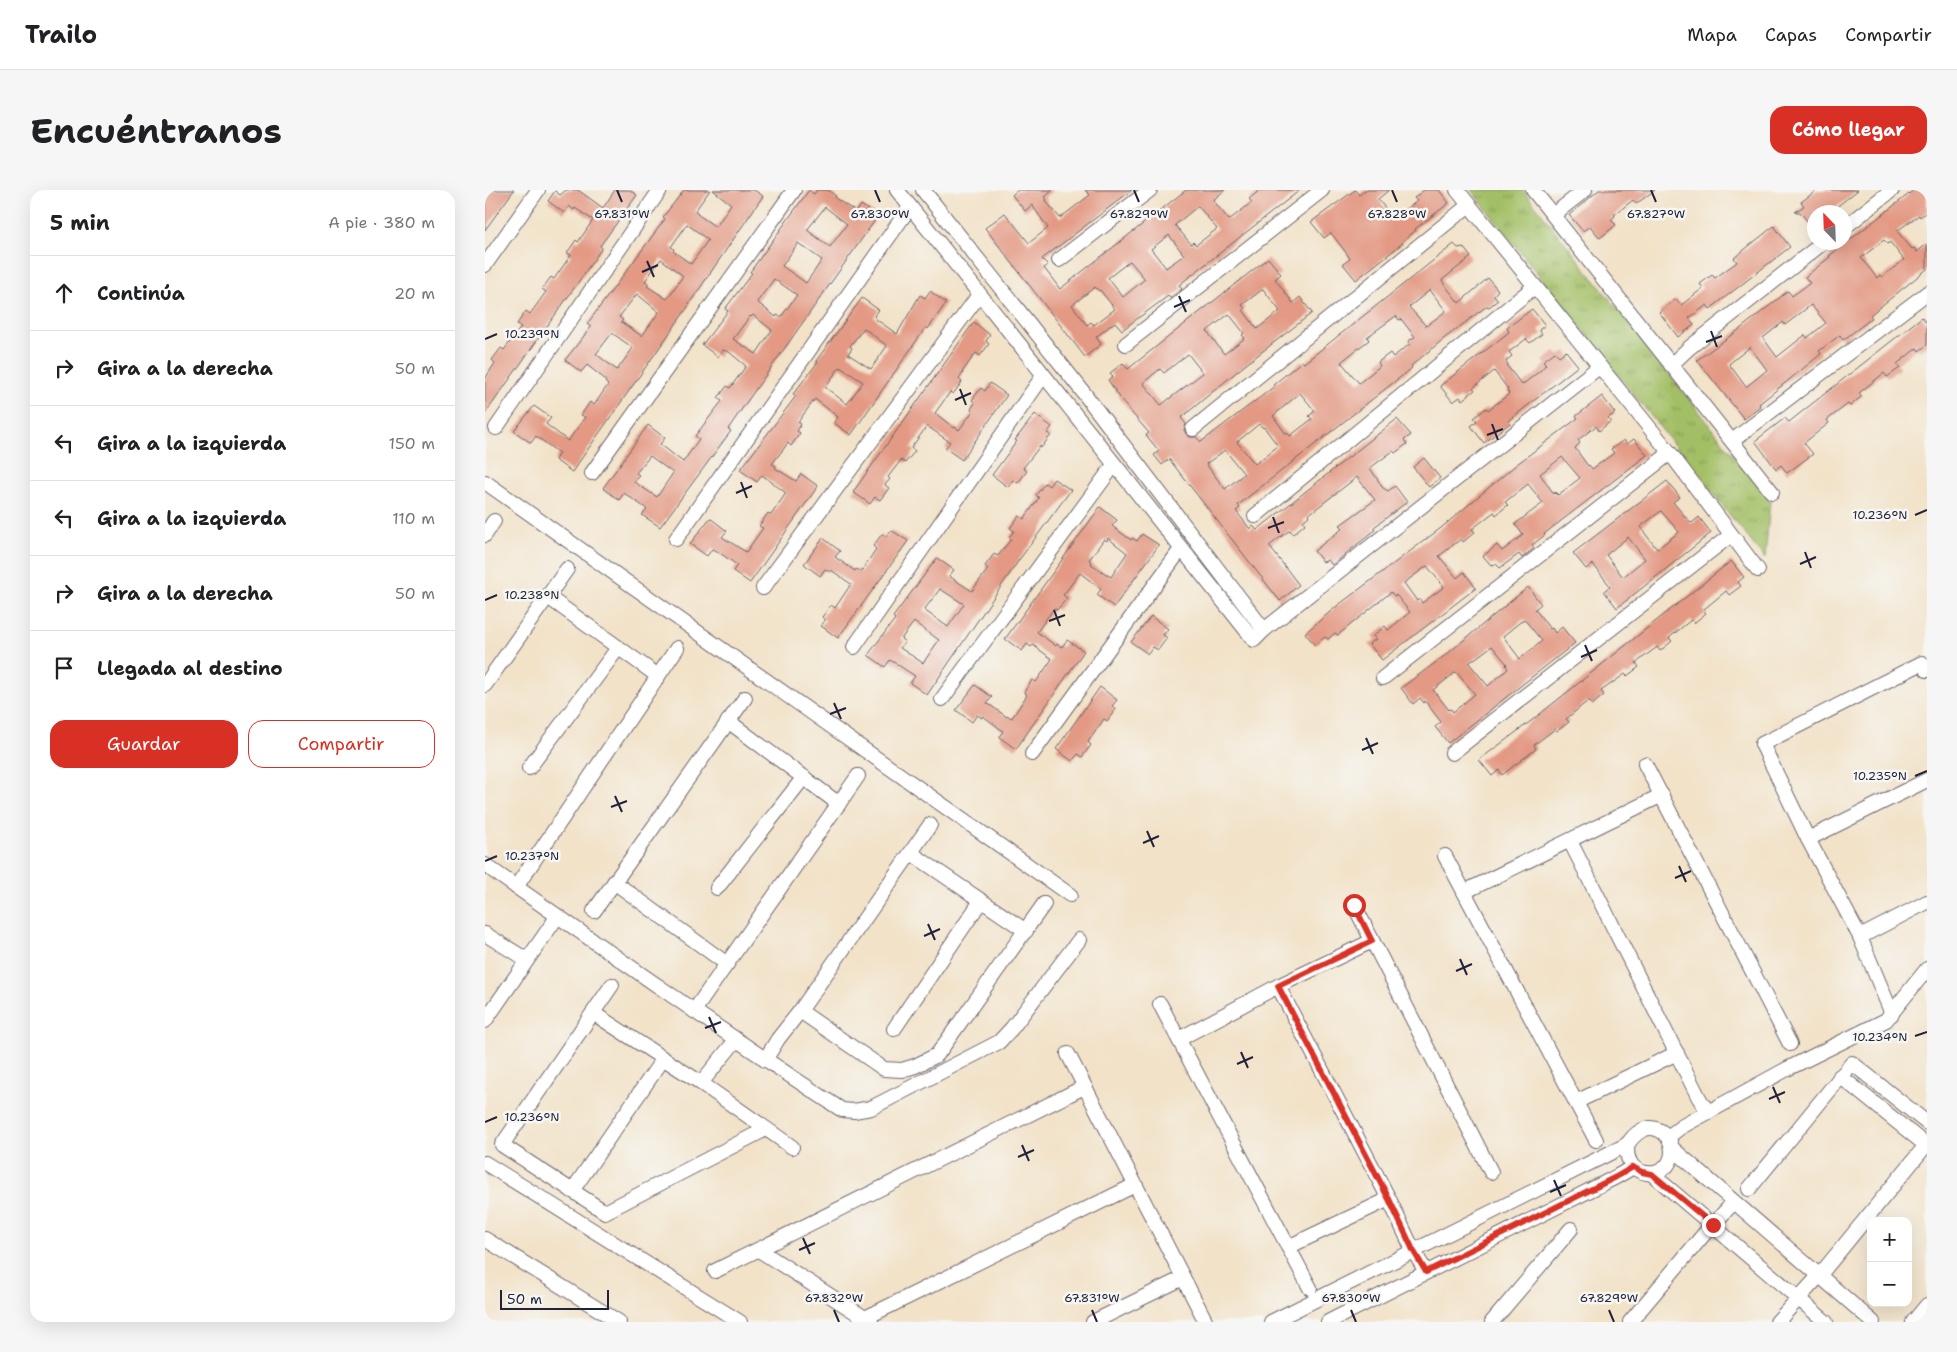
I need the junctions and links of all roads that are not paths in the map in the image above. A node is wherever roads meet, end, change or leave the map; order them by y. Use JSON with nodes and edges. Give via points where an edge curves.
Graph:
{"nodes":[{"id":1,"x":537,"y":190,"type":"edge"},
{"id":2,"x":661,"y":190,"type":"edge"},
{"id":3,"x":794,"y":190,"type":"edge"},
{"id":4,"x":897,"y":190,"type":"edge"},
{"id":5,"x":923,"y":190,"type":"edge"},
{"id":6,"x":1150,"y":190,"type":"edge"},
{"id":7,"x":1322,"y":190,"type":"edge"},
{"id":8,"x":1457,"y":190,"type":"edge"},
{"id":9,"x":1533,"y":190,"type":"edge"},
{"id":10,"x":1585,"y":190,"type":"edge"},
{"id":11,"x":1892,"y":190,"type":"edge"},
{"id":12,"x":1469,"y":205,"type":"junction"},
{"id":13,"x":910,"y":208,"type":"junction"},
{"id":14,"x":1553,"y":215,"type":"junction"},
{"id":15,"x":1852,"y":221,"type":"edge"},
{"id":16,"x":1814,"y":250,"type":"edge"},
{"id":17,"x":1059,"y":260,"type":"dead end"},
{"id":18,"x":485,"y":265,"type":"edge"},
{"id":19,"x":1534,"y":287,"type":"junction"},
{"id":20,"x":1927,"y":293,"type":"edge"},
{"id":21,"x":979,"y":295,"type":"junction"},
{"id":22,"x":1125,"y":344,"type":"dead end"},
{"id":23,"x":1671,"y":365,"type":"junction"},
{"id":24,"x":1599,"y":367,"type":"junction"},
{"id":25,"x":1043,"y":376,"type":"junction"},
{"id":26,"x":1080,"y":388,"type":"junction"},
{"id":27,"x":1063,"y":401,"type":"junction"},
{"id":28,"x":496,"y":428,"type":"dead end"},
{"id":29,"x":1193,"y":428,"type":"dead end"},
{"id":30,"x":1732,"y":441,"type":"junction"},
{"id":31,"x":1670,"y":453,"type":"junction"},
{"id":32,"x":1114,"y":465,"type":"junction"},
{"id":33,"x":592,"y":473,"type":"dead end"},
{"id":34,"x":485,"y":482,"type":"edge"},
{"id":35,"x":1772,"y":492,"type":"dead end"},
{"id":36,"x":1255,"y":516,"type":"dead end"},
{"id":37,"x":495,"y":521,"type":"dead end"},
{"id":38,"x":485,"y":535,"type":"edge"},
{"id":39,"x":1731,"y":535,"type":"junction"},
{"id":40,"x":676,"y":539,"type":"dead end"},
{"id":41,"x":1181,"y":549,"type":"junction"},
{"id":42,"x":567,"y":569,"type":"dead end"},
{"id":43,"x":1758,"y":570,"type":"dead end"},
{"id":44,"x":763,"y":588,"type":"dead end"},
{"id":45,"x":548,"y":596,"type":"junction"},
{"id":46,"x":1264,"y":630,"type":"junction"},
{"id":47,"x":855,"y":647,"type":"dead end"},
{"id":48,"x":618,"y":648,"type":"junction"},
{"id":49,"x":677,"y":648,"type":"dead end"},
{"id":50,"x":1927,"y":670,"type":"edge"},
{"id":51,"x":658,"y":676,"type":"junction"},
{"id":52,"x":1383,"y":678,"type":"dead end"},
{"id":53,"x":485,"y":685,"type":"edge"},
{"id":54,"x":745,"y":698,"type":"dead end"},
{"id":55,"x":942,"y":699,"type":"dead end"},
{"id":56,"x":729,"y":721,"type":"junction"},
{"id":57,"x":1452,"y":753,"type":"dead end"},
{"id":58,"x":1031,"y":754,"type":"dead end"},
{"id":59,"x":1645,"y":764,"type":"dead end"},
{"id":60,"x":529,"y":768,"type":"dead end"},
{"id":61,"x":858,"y":776,"type":"dead end"},
{"id":62,"x":804,"y":777,"type":"junction"},
{"id":63,"x":1927,"y":780,"type":"edge"},
{"id":64,"x":1662,"y":795,"type":"junction"},
{"id":65,"x":839,"y":804,"type":"junction"},
{"id":66,"x":930,"y":825,"type":"dead end"},
{"id":67,"x":1808,"y":839,"type":"junction"},
{"id":68,"x":1569,"y":842,"type":"junction"},
{"id":69,"x":911,"y":853,"type":"junction"},
{"id":70,"x":1445,"y":856,"type":"dead end"},
{"id":71,"x":485,"y":865,"type":"edge"},
{"id":72,"x":614,"y":882,"type":"junction"},
{"id":73,"x":516,"y":887,"type":"junction"},
{"id":74,"x":717,"y":888,"type":"dead end"},
{"id":75,"x":1464,"y":892,"type":"junction"},
{"id":76,"x":1070,"y":895,"type":"dead end"},
{"id":77,"x":981,"y":901,"type":"junction"},
{"id":78,"x":1927,"y":902,"type":"edge"},
{"id":79,"x":1044,"y":904,"type":"dead end"},
{"id":80,"x":1354,"y":905,"type":"dead end"},
{"id":81,"x":594,"y":911,"type":"dead end"},
{"id":82,"x":557,"y":917,"type":"junction"},
{"id":83,"x":1025,"y":931,"type":"junction"},
{"id":84,"x":485,"y":934,"type":"edge"},
{"id":85,"x":1860,"y":937,"type":"junction"},
{"id":86,"x":1079,"y":940,"type":"dead end"},
{"id":87,"x":1372,"y":941,"type":"junction"},
{"id":88,"x":527,"y":960,"type":"junction"},
{"id":89,"x":727,"y":964,"type":"junction"},
{"id":90,"x":1927,"y":969,"type":"edge"},
{"id":91,"x":612,"y":985,"type":"dead end"},
{"id":92,"x":1278,"y":986,"type":"junction"},
{"id":93,"x":1160,"y":1004,"type":"dead end"},
{"id":94,"x":694,"y":1011,"type":"junction"},
{"id":95,"x":800,"y":1011,"type":"junction"},
{"id":96,"x":593,"y":1013,"type":"junction"},
{"id":97,"x":1892,"y":1014,"type":"junction"},
{"id":98,"x":485,"y":1021,"type":"edge"},
{"id":99,"x":894,"y":1029,"type":"dead end"},
{"id":100,"x":1179,"y":1039,"type":"junction"},
{"id":101,"x":736,"y":1040,"type":"junction"},
{"id":102,"x":1790,"y":1044,"type":"dead end"},
{"id":103,"x":1677,"y":1053,"type":"junction"},
{"id":104,"x":1068,"y":1054,"type":"dead end"},
{"id":105,"x":663,"y":1058,"type":"junction"},
{"id":106,"x":765,"y":1060,"type":"junction"},
{"id":107,"x":1840,"y":1076,"type":"junction"},
{"id":108,"x":701,"y":1083,"type":"junction"},
{"id":109,"x":1084,"y":1087,"type":"junction"},
{"id":110,"x":1576,"y":1102,"type":"junction"},
{"id":111,"x":1708,"y":1112,"type":"junction"},
{"id":112,"x":1927,"y":1122,"type":"edge"},
{"id":113,"x":1681,"y":1127,"type":"junction"},
{"id":114,"x":1647,"y":1128,"type":"junction"},
{"id":115,"x":766,"y":1129,"type":"junction"},
{"id":116,"x":1596,"y":1140,"type":"dead end"},
{"id":117,"x":1628,"y":1143,"type":"junction"},
{"id":118,"x":1670,"y":1143,"type":"junction"},
{"id":119,"x":1927,"y":1145,"type":"edge"},
{"id":120,"x":792,"y":1147,"type":"dead end"},
{"id":121,"x":485,"y":1163,"type":"edge"},
{"id":122,"x":1633,"y":1167,"type":"junction"},
{"id":123,"x":1491,"y":1172,"type":"dead end"},
{"id":124,"x":1652,"y":1174,"type":"junction"},
{"id":125,"x":1135,"y":1185,"type":"junction"},
{"id":126,"x":1749,"y":1189,"type":"dead end"},
{"id":127,"x":572,"y":1191,"type":"junction"},
{"id":128,"x":1389,"y":1199,"type":"junction"},
{"id":129,"x":1734,"y":1202,"type":"junction"},
{"id":130,"x":1713,"y":1225,"type":"junction"},
{"id":131,"x":1571,"y":1230,"type":"dead end"},
{"id":132,"x":485,"y":1239,"type":"edge"},
{"id":133,"x":1288,"y":1247,"type":"junction"},
{"id":134,"x":759,"y":1250,"type":"junction"},
{"id":135,"x":1413,"y":1250,"type":"junction"},
{"id":136,"x":715,"y":1271,"type":"dead end"},
{"id":137,"x":1426,"y":1272,"type":"junction"},
{"id":138,"x":1819,"y":1276,"type":"junction"},
{"id":139,"x":1183,"y":1278,"type":"junction"},
{"id":140,"x":1310,"y":1288,"type":"dead end"},
{"id":141,"x":1798,"y":1297,"type":"junction"},
{"id":142,"x":1927,"y":1305,"type":"edge"},
{"id":143,"x":868,"y":1320,"type":"edge"},
{"id":144,"x":619,"y":1322,"type":"edge"},
{"id":145,"x":740,"y":1322,"type":"edge"},
{"id":146,"x":1093,"y":1322,"type":"edge"},
{"id":147,"x":1205,"y":1322,"type":"edge"},
{"id":148,"x":1271,"y":1322,"type":"edge"},
{"id":149,"x":1328,"y":1322,"type":"edge"},
{"id":150,"x":1492,"y":1322,"type":"edge"},
{"id":151,"x":1630,"y":1322,"type":"edge"},
{"id":152,"x":1777,"y":1322,"type":"edge"},
{"id":153,"x":1827,"y":1322,"type":"edge"},
{"id":154,"x":1873,"y":1322,"type":"edge"},
{"id":155,"x":1913,"y":1322,"type":"edge"}],
"edges":[{"from":1,"to":18,"type":"street"},
{"from":2,"to":28,"type":"street"},
{"from":3,"to":33,"type":"street"},
{"from":4,"to":13,"type":"street"},
{"from":5,"to":26,"type":"street"},
{"from":6,"to":17,"type":"street"},
{"from":7,"to":22,"type":"street"},
{"from":8,"to":12,"type":"street"},
{"from":9,"to":14,"type":"street"},
{"from":10,"to":14,"type":"street"},
{"from":11,"to":15,"type":"street"},
{"from":12,"to":19,"type":"street"},
{"from":12,"to":29,"type":"street"},
{"from":13,"to":21,"type":"street"},
{"from":13,"to":40,"type":"street"},
{"from":14,"to":23,"type":"street"},
{"from":16,"to":23,"type":"street"},
{"from":19,"to":24,"type":"street"},
{"from":19,"to":36,"type":"street"},
{"from":20,"to":30,"type":"street"},
{"from":21,"to":25,"type":"street"},
{"from":21,"to":44,"type":"street"},
{"from":23,"to":30,"type":"street"},
{"from":24,"to":31,"type":"street"},
{"from":24,"to":46,"type":"street"},
{"from":25,"to":27,"type":"street"},
{"from":25,"to":47,"type":"street"},
{"from":26,"to":27,"type":"street"},
{"from":26,"to":46,"type":"street"},
{"from":27,"to":32,"type":"street"},
{"from":30,"to":35,"type":"street"},
{"from":31,"to":39,"type":"street"},
{"from":31,"to":52,"type":"street"},
{"from":32,"to":41,"type":"street"},
{"from":32,"to":55,"type":"street"},
{"from":34,"to":76,"type":"street"},
{"from":37,"to":38,"type":"street"},
{"from":39,"to":43,"type":"street"},
{"from":39,"to":57,"type":"street"},
{"from":41,"to":46,"type":"street","via":[[1254,640]]},
{"from":41,"to":58,"type":"street"},
{"from":42,"to":45,"type":"street"},
{"from":45,"to":48,"type":"street"},
{"from":45,"to":53,"type":"street"},
{"from":48,"to":51,"type":"street"},
{"from":48,"to":60,"type":"street"},
{"from":49,"to":51,"type":"street"},
{"from":50,"to":67,"type":"street","via":[[1922,663],[1762,744]]},
{"from":51,"to":73,"type":"street"},
{"from":54,"to":56,"type":"street"},
{"from":56,"to":62,"type":"street"},
{"from":56,"to":72,"type":"street"},
{"from":59,"to":64,"type":"street"},
{"from":61,"to":65,"type":"street"},
{"from":62,"to":65,"type":"street"},
{"from":62,"to":74,"type":"street"},
{"from":63,"to":67,"type":"street"},
{"from":64,"to":68,"type":"street"},
{"from":64,"to":102,"type":"street"},
{"from":65,"to":89,"type":"street"},
{"from":66,"to":69,"type":"street"},
{"from":67,"to":85,"type":"street"},
{"from":68,"to":75,"type":"street"},
{"from":68,"to":103,"type":"street"},
{"from":69,"to":77,"type":"street"},
{"from":69,"to":95,"type":"street"},
{"from":70,"to":75,"type":"street"},
{"from":71,"to":73,"type":"street"},
{"from":72,"to":81,"type":"street"},
{"from":72,"to":89,"type":"street"},
{"from":73,"to":82,"type":"street"},
{"from":75,"to":110,"type":"street"},
{"from":77,"to":83,"type":"street"},
{"from":77,"to":99,"type":"street"},
{"from":78,"to":85,"type":"street"},
{"from":79,"to":83,"type":"street"},
{"from":80,"to":87,"type":"street"},
{"from":82,"to":88,"type":"street"},
{"from":82,"to":94,"type":"street"},
{"from":83,"to":95,"type":"street","via":[[937,1055],[915,1066],[902,1070],[884,1069]]},
{"from":84,"to":88,"type":"street"},
{"from":85,"to":97,"type":"street"},
{"from":86,"to":106,"type":"street","via":[[999,1042],[871,1108],[842,1110]]},
{"from":87,"to":92,"type":"street"},
{"from":87,"to":123,"type":"street"},
{"from":88,"to":98,"type":"street"},
{"from":89,"to":94,"type":"street"},
{"from":90,"to":97,"type":"street"},
{"from":91,"to":96,"type":"street"},
{"from":92,"to":100,"type":"street"},
{"from":92,"to":128,"type":"street"},
{"from":93,"to":100,"type":"street"},
{"from":94,"to":101,"type":"street"},
{"from":95,"to":106,"type":"street"},
{"from":96,"to":105,"type":"street"},
{"from":96,"to":127,"type":"street","via":[[502,1145]]},
{"from":97,"to":111,"type":"street"},
{"from":100,"to":133,"type":"street"},
{"from":101,"to":106,"type":"street"},
{"from":101,"to":108,"type":"street"},
{"from":103,"to":110,"type":"street"},
{"from":103,"to":111,"type":"street"},
{"from":104,"to":109,"type":"street"},
{"from":105,"to":108,"type":"street"},
{"from":105,"to":127,"type":"street"},
{"from":107,"to":112,"type":"street","via":[[1852,1063]]},
{"from":107,"to":119,"type":"street"},
{"from":107,"to":126,"type":"street"},
{"from":108,"to":115,"type":"street"},
{"from":109,"to":125,"type":"street"},
{"from":109,"to":134,"type":"street"},
{"from":110,"to":116,"type":"street"},
{"from":111,"to":113,"type":"street"},
{"from":113,"to":114,"type":"street"},
{"from":113,"to":118,"type":"street"},
{"from":114,"to":117,"type":"street","via":[[1635,1133]]},
{"from":114,"to":118,"type":"street","via":[[1658,1130]]},
{"from":115,"to":120,"type":"street"},
{"from":115,"to":127,"type":"street","via":[[605,1212]]},
{"from":117,"to":122,"type":"street","via":[[1627,1156]]},
{"from":117,"to":135,"type":"street"},
{"from":118,"to":124,"type":"street","via":[[1672,1154],[1667,1165]]},
{"from":118,"to":129,"type":"street"},
{"from":119,"to":138,"type":"street"},
{"from":121,"to":145,"type":"street"},
{"from":122,"to":124,"type":"street"},
{"from":122,"to":137,"type":"street"},
{"from":124,"to":130,"type":"street"},
{"from":125,"to":139,"type":"street"},
{"from":125,"to":143,"type":"street"},
{"from":128,"to":133,"type":"street"},
{"from":128,"to":135,"type":"street"},
{"from":129,"to":130,"type":"street"},
{"from":129,"to":138,"type":"street"},
{"from":130,"to":141,"type":"street"},
{"from":130,"to":151,"type":"street"},
{"from":131,"to":150,"type":"street"},
{"from":132,"to":144,"type":"street"},
{"from":133,"to":140,"type":"street"},
{"from":134,"to":136,"type":"street"},
{"from":134,"to":143,"type":"street"},
{"from":135,"to":137,"type":"street"},
{"from":135,"to":148,"type":"street"},
{"from":137,"to":149,"type":"street"},
{"from":138,"to":141,"type":"street"},
{"from":138,"to":154,"type":"street"},
{"from":139,"to":146,"type":"street"},
{"from":139,"to":147,"type":"street"},
{"from":141,"to":152,"type":"street"},
{"from":141,"to":153,"type":"street"},
{"from":142,"to":155,"type":"street"}]}
